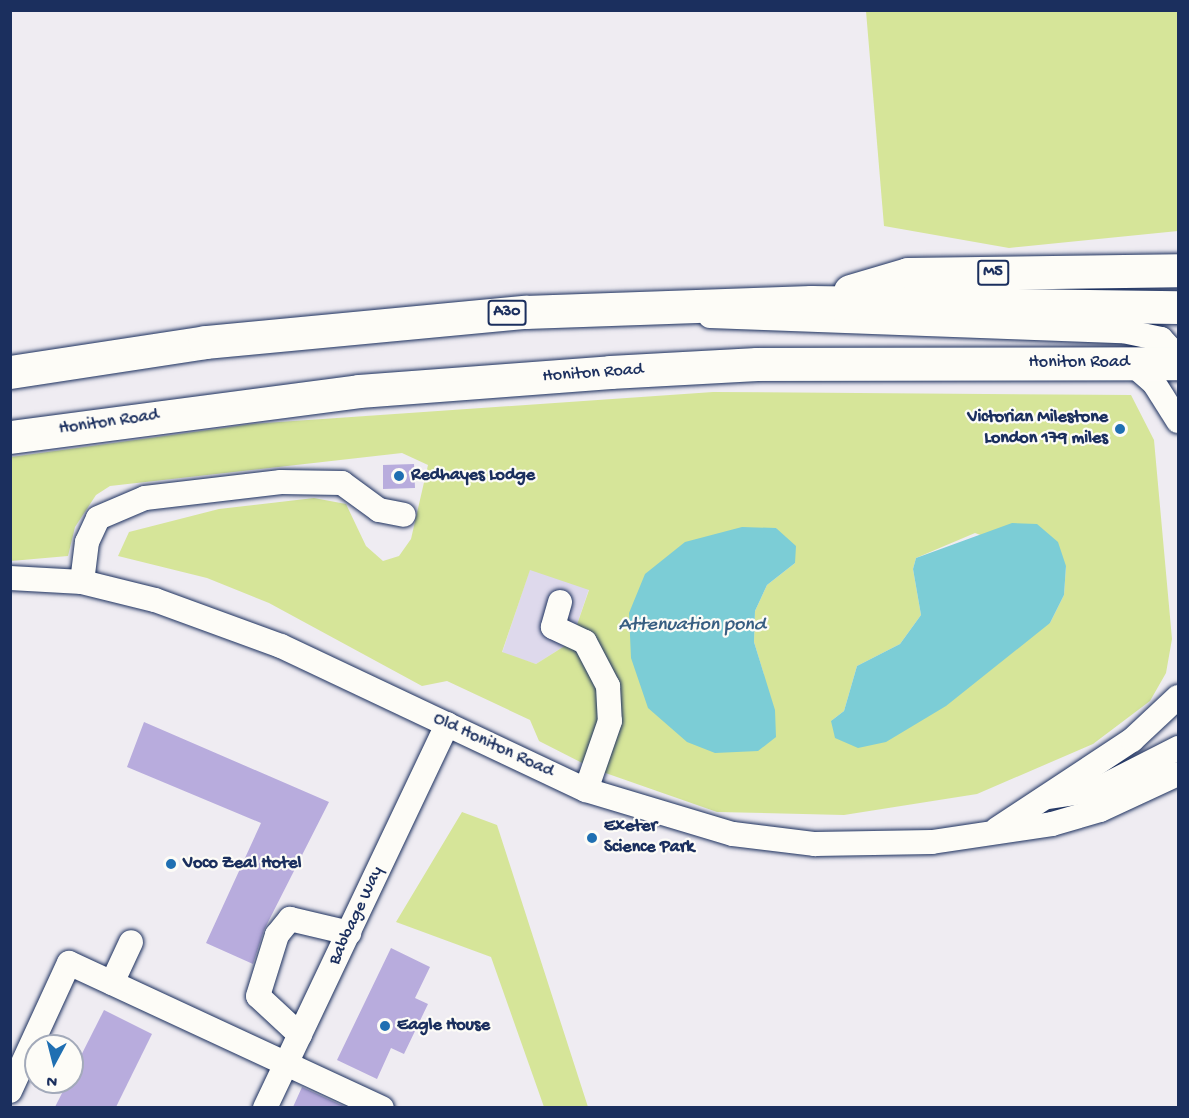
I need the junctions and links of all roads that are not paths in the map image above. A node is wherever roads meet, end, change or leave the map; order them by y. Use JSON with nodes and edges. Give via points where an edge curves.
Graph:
{"nodes":[{"id":1,"x":1179,"y":270,"type":"edge"},
{"id":2,"x":811,"y":302,"type":"junction"},
{"id":3,"x":658,"y":306,"type":"junction"},
{"id":4,"x":1179,"y":307,"type":"edge"},
{"id":5,"x":1179,"y":357,"type":"edge"},
{"id":6,"x":1131,"y":363,"type":"junction"},
{"id":7,"x":1179,"y":363,"type":"edge"},
{"id":8,"x":10,"y":372,"type":"edge"},
{"id":9,"x":1179,"y":421,"type":"edge"},
{"id":10,"x":10,"y":437,"type":"edge"},
{"id":11,"x":404,"y":515,"type":"dead end"},
{"id":12,"x":10,"y":578,"type":"edge"},
{"id":13,"x":82,"y":582,"type":"junction"},
{"id":14,"x":560,"y":602,"type":"dead end"},
{"id":15,"x":1179,"y":697,"type":"edge"},
{"id":16,"x":447,"y":724,"type":"junction"},
{"id":17,"x":1179,"y":731,"type":"edge"},
{"id":18,"x":1179,"y":747,"type":"edge"},
{"id":19,"x":1149,"y":764,"type":"junction"},
{"id":20,"x":1179,"y":774,"type":"edge"},
{"id":21,"x":586,"y":789,"type":"junction"},
{"id":22,"x":1044,"y":798,"type":"junction"},
{"id":23,"x":990,"y":834,"type":"junction"},
{"id":24,"x":349,"y":933,"type":"junction"},
{"id":25,"x":130,"y":942,"type":"dead end"},
{"id":26,"x":112,"y":983,"type":"junction"},
{"id":27,"x":300,"y":1035,"type":"junction"},
{"id":28,"x":286,"y":1064,"type":"junction"},
{"id":29,"x":10,"y":1091,"type":"edge"},
{"id":30,"x":10,"y":1103,"type":"edge"},
{"id":31,"x":20,"y":1107,"type":"edge"},
{"id":32,"x":265,"y":1107,"type":"edge"},
{"id":33,"x":382,"y":1107,"type":"edge"}],
"edges":[{"from":1,"to":2,"type":"highway","number":"M5","via":[[908,274]]},
{"from":2,"to":3,"type":"highway","name":"Honiton Road","number":"A30"},
{"from":2,"to":4,"type":"highway","name":"Honiton Road","number":"A30"},
{"from":3,"to":5,"type":"street","name":"Honiton Road","via":[[736,321],[1123,331],[1161,339]]},
{"from":3,"to":8,"type":"highway","name":"Honiton Road","number":"A30","via":[[367,323]]},
{"from":6,"to":7,"type":"highway","name":"Honiton Road"},
{"from":6,"to":9,"type":"street","via":[[1154,383]]},
{"from":6,"to":10,"type":"highway","name":"Honiton Road","via":[[757,364],[610,372],[359,392]]},
{"from":11,"to":13,"type":"street","via":[[379,510],[342,483],[281,482],[145,498],[99,518],[87,542]]},
{"from":12,"to":13,"type":"street","name":"Old Honiton Road"},
{"from":13,"to":16,"type":"street","name":"Old Honiton Road","via":[[155,600],[281,646]]},
{"from":14,"to":21,"type":"street","via":[[553,627],[585,642],[608,686],[610,722]]},
{"from":15,"to":22,"type":"street","name":"Old Honiton Road","via":[[1132,740]]},
{"from":16,"to":21,"type":"street","name":"Old Honiton Road"},
{"from":16,"to":24,"type":"street","name":"Babbage Way"},
{"from":17,"to":19,"type":"street","name":"Old Honiton Road"},
{"from":18,"to":19,"type":"street","name":"Old Honiton Road"},
{"from":19,"to":22,"type":"street","name":"Old Honiton Road","via":[[1096,790]]},
{"from":20,"to":23,"type":"street","name":"Old Honiton Road","via":[[1100,810]]},
{"from":21,"to":23,"type":"street","name":"Old Honiton Road","via":[[733,834],[804,842],[874,846]]},
{"from":22,"to":23,"type":"street","name":"Old Honiton Road"},
{"from":24,"to":27,"type":"street","name":"Babbage Way"},
{"from":24,"to":27,"type":"street","via":[[290,919],[277,935],[258,996]]},
{"from":25,"to":26,"type":"street"},
{"from":26,"to":28,"type":"street"},
{"from":26,"to":29,"type":"street","via":[[69,963]]},
{"from":27,"to":28,"type":"street","name":"Babbage Way"},
{"from":28,"to":32,"type":"street","name":"Babbage Way"},
{"from":28,"to":33,"type":"street"},
{"from":30,"to":31,"type":"street"}]}
